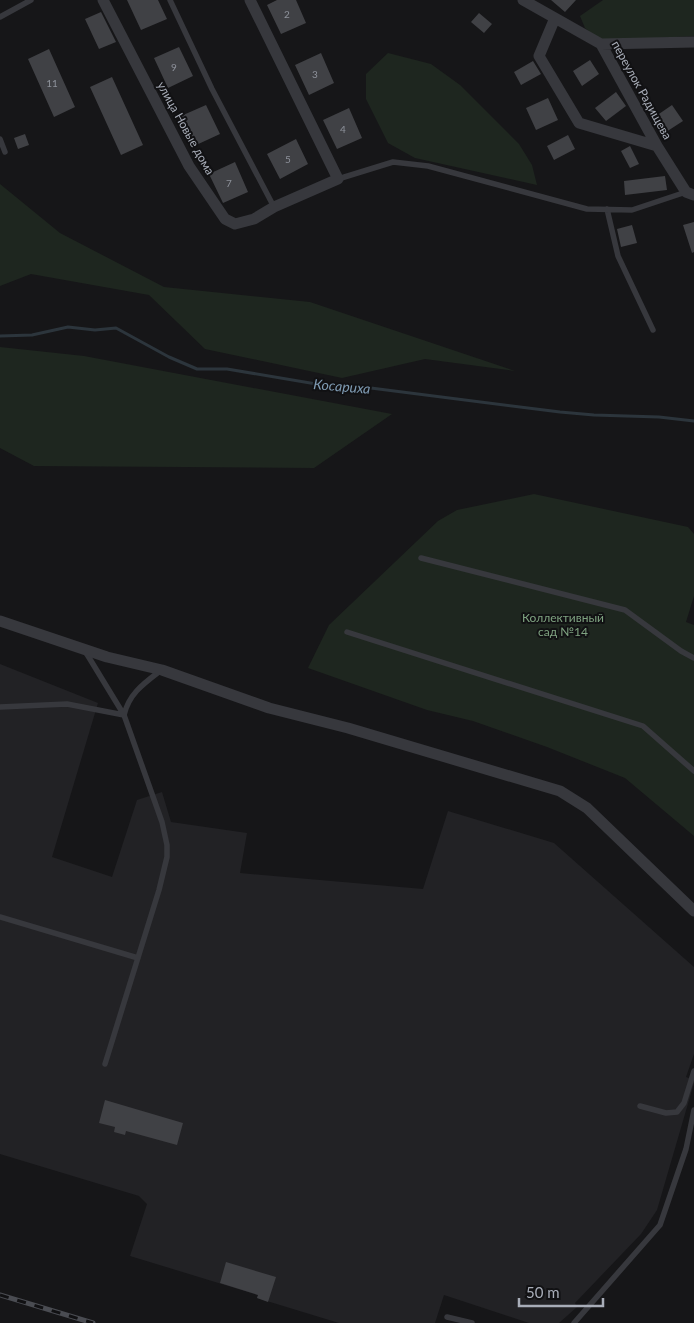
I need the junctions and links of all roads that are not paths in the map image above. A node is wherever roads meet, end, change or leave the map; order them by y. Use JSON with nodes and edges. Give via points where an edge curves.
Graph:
{"nodes":[{"id":1,"x":31,"y":0,"type":"edge"},
{"id":2,"x":102,"y":0,"type":"edge"},
{"id":3,"x":170,"y":0,"type":"edge"},
{"id":4,"x":250,"y":0,"type":"edge"},
{"id":5,"x":523,"y":0,"type":"edge"},
{"id":6,"x":0,"y":17,"type":"edge"},
{"id":7,"x":554,"y":18,"type":"junction"},
{"id":8,"x":694,"y":42,"type":"edge"},
{"id":9,"x":601,"y":44,"type":"junction"},
{"id":10,"x":0,"y":139,"type":"edge"},
{"id":11,"x":657,"y":146,"type":"junction"},
{"id":12,"x":6,"y":152,"type":"dead end"},
{"id":13,"x":338,"y":179,"type":"junction"},
{"id":14,"x":690,"y":194,"type":"edge"},
{"id":15,"x":274,"y":207,"type":"junction"},
{"id":16,"x":607,"y":209,"type":"junction"},
{"id":17,"x":653,"y":330,"type":"dead end"},
{"id":18,"x":421,"y":558,"type":"dead end"},
{"id":19,"x":0,"y":621,"type":"edge"},
{"id":20,"x":347,"y":632,"type":"dead end"},
{"id":21,"x":84,"y":650,"type":"junction"},
{"id":22,"x":694,"y":658,"type":"edge"},
{"id":23,"x":162,"y":670,"type":"junction"},
{"id":24,"x":0,"y":706,"type":"edge"},
{"id":25,"x":124,"y":715,"type":"junction"},
{"id":26,"x":694,"y":771,"type":"edge"},
{"id":27,"x":694,"y":912,"type":"edge"},
{"id":28,"x":0,"y":917,"type":"edge"},
{"id":29,"x":138,"y":958,"type":"junction"},
{"id":30,"x":105,"y":1064,"type":"dead end"},
{"id":31,"x":694,"y":1071,"type":"edge"},
{"id":32,"x":640,"y":1106,"type":"dead end"},
{"id":33,"x":694,"y":1110,"type":"edge"},
{"id":34,"x":446,"y":1317,"type":"dead end"},
{"id":35,"x":472,"y":1323,"type":"edge"},
{"id":36,"x":574,"y":1323,"type":"edge"}],
"edges":[{"from":1,"to":6,"type":"lane"},
{"from":2,"to":15,"type":"street","name":"улица Новые дома","via":[[189,166],[225,219],[235,224],[254,219]]},
{"from":3,"to":15,"type":"lane"},
{"from":4,"to":13,"type":"street"},
{"from":5,"to":7,"type":"street","name":"переулок Радищева"},
{"from":7,"to":9,"type":"street","name":"переулок Радищева"},
{"from":7,"to":11,"type":"street","via":[[539,56],[579,123]]},
{"from":8,"to":9,"type":"street"},
{"from":9,"to":11,"type":"street","name":"переулок Радищева"},
{"from":10,"to":12,"type":"lane"},
{"from":11,"to":14,"type":"street","name":"переулок Радищева"},
{"from":13,"to":15,"type":"street","name":"улица Новые дома"},
{"from":13,"to":16,"type":"lane","via":[[393,162],[428,166],[587,209]]},
{"from":14,"to":16,"type":"lane","via":[[632,210]]},
{"from":16,"to":17,"type":"lane","via":[[618,256]]},
{"from":18,"to":22,"type":"lane","via":[[625,610]]},
{"from":19,"to":21,"type":"street"},
{"from":20,"to":26,"type":"lane","via":[[642,726]]},
{"from":21,"to":23,"type":"street"},
{"from":21,"to":25,"type":"lane"},
{"from":23,"to":25,"type":"lane","via":[[132,694]]},
{"from":23,"to":27,"type":"street","via":[[269,708],[560,791],[587,808]]},
{"from":24,"to":25,"type":"lane","via":[[67,704]]},
{"from":25,"to":29,"type":"lane","via":[[167,845],[159,890]]},
{"from":28,"to":29,"type":"lane"},
{"from":29,"to":30,"type":"lane"},
{"from":31,"to":32,"type":"lane","via":[[684,1103],[677,1112],[666,1113]]},
{"from":33,"to":36,"type":"lane","via":[[686,1149],[660,1225]]},
{"from":34,"to":35,"type":"lane"}]}
